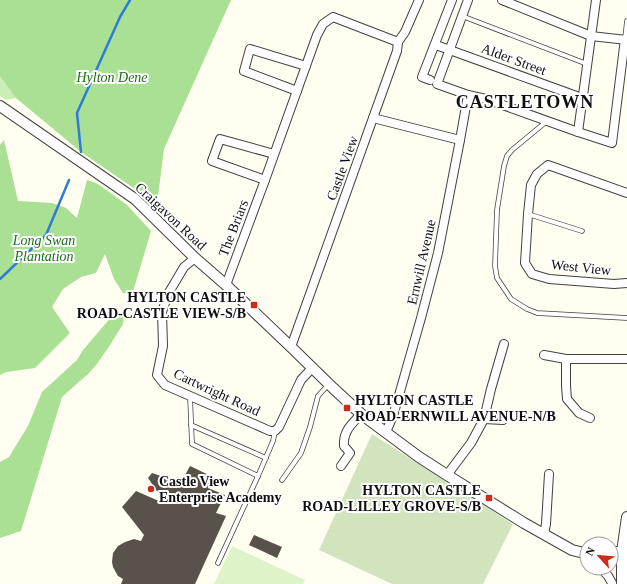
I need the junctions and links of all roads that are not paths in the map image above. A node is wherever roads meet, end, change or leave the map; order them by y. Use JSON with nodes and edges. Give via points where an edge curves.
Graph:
{"nodes":[{"id":1,"x":419,"y":0,"type":"edge"},
{"id":2,"x":452,"y":0,"type":"edge"},
{"id":3,"x":468,"y":0,"type":"edge"},
{"id":4,"x":502,"y":0,"type":"edge"},
{"id":5,"x":595,"y":1,"type":"edge"},
{"id":6,"x":462,"y":16,"type":"junction"},
{"id":7,"x":627,"y":21,"type":"edge"},
{"id":8,"x":591,"y":36,"type":"junction"},
{"id":9,"x":626,"y":39,"type":"edge"},
{"id":10,"x":398,"y":42,"type":"junction"},
{"id":11,"x":436,"y":44,"type":"junction"},
{"id":12,"x":449,"y":50,"type":"junction"},
{"id":13,"x":587,"y":64,"type":"junction"},
{"id":14,"x":306,"y":66,"type":"junction"},
{"id":15,"x":430,"y":80,"type":"dead end"},
{"id":16,"x":297,"y":90,"type":"junction"},
{"id":17,"x":468,"y":95,"type":"junction"},
{"id":18,"x":582,"y":98,"type":"junction"},
{"id":19,"x":0,"y":106,"type":"edge"},
{"id":20,"x":373,"y":118,"type":"junction"},
{"id":21,"x":547,"y":121,"type":"junction"},
{"id":22,"x":578,"y":132,"type":"junction"},
{"id":23,"x":460,"y":140,"type":"junction"},
{"id":24,"x":274,"y":154,"type":"junction"},
{"id":25,"x":265,"y":180,"type":"junction"},
{"id":26,"x":627,"y":193,"type":"edge"},
{"id":27,"x":528,"y":214,"type":"junction"},
{"id":28,"x":582,"y":231,"type":"dead end"},
{"id":29,"x":195,"y":258,"type":"junction"},
{"id":30,"x":627,"y":283,"type":"edge"},
{"id":31,"x":226,"y":285,"type":"junction"},
{"id":32,"x":627,"y":318,"type":"edge"},
{"id":33,"x":504,"y":344,"type":"dead end"},
{"id":34,"x":291,"y":347,"type":"junction"},
{"id":35,"x":544,"y":355,"type":"dead end"},
{"id":36,"x":566,"y":359,"type":"junction"},
{"id":37,"x":627,"y":359,"type":"edge"},
{"id":38,"x":312,"y":368,"type":"junction"},
{"id":39,"x":329,"y":384,"type":"junction"},
{"id":40,"x":190,"y":396,"type":"junction"},
{"id":41,"x":361,"y":414,"type":"junction"},
{"id":42,"x":590,"y":418,"type":"dead end"},
{"id":43,"x":484,"y":419,"type":"junction"},
{"id":44,"x":503,"y":420,"type":"dead end"},
{"id":45,"x":191,"y":425,"type":"junction"},
{"id":46,"x":275,"y":431,"type":"junction"},
{"id":47,"x":386,"y":432,"type":"junction"},
{"id":48,"x":266,"y":458,"type":"junction"},
{"id":49,"x":341,"y":466,"type":"dead end"},
{"id":50,"x":549,"y":474,"type":"dead end"},
{"id":51,"x":447,"y":475,"type":"junction"},
{"id":52,"x":258,"y":476,"type":"junction"},
{"id":53,"x":282,"y":480,"type":"dead end"},
{"id":54,"x":627,"y":517,"type":"edge"},
{"id":55,"x":544,"y":534,"type":"junction"},
{"id":56,"x":579,"y":552,"type":"edge"},
{"id":57,"x":625,"y":552,"type":"edge"},
{"id":58,"x":218,"y":562,"type":"dead end"},
{"id":59,"x":608,"y":576,"type":"edge"},
{"id":60,"x":617,"y":583,"type":"edge"}],
"edges":[{"from":1,"to":10,"type":"street","name":"Castle View"},
{"from":2,"to":11,"type":"street"},
{"from":3,"to":6,"type":"street"},
{"from":4,"to":8,"type":"street"},
{"from":5,"to":8,"type":"street"},
{"from":6,"to":12,"type":"street"},
{"from":6,"to":13,"type":"lane"},
{"from":7,"to":9,"type":"lane"},
{"from":8,"to":9,"type":"street"},
{"from":8,"to":13,"type":"street"},
{"from":9,"to":22,"type":"street","via":[[612,143]]},
{"from":10,"to":14,"type":"street","name":"The Briars","via":[[333,17],[323,24],[317,34]]},
{"from":10,"to":20,"type":"street","name":"Castle View","via":[[398,51]]},
{"from":11,"to":12,"type":"street","name":"Alder Street"},
{"from":11,"to":15,"type":"street","via":[[422,77]]},
{"from":12,"to":17,"type":"street","via":[[437,84]]},
{"from":12,"to":18,"type":"street","name":"Alder Street"},
{"from":13,"to":18,"type":"street"},
{"from":14,"to":16,"type":"street","name":"The Briars"},
{"from":14,"to":16,"type":"street","via":[[250,49],[244,71]]},
{"from":16,"to":24,"type":"street","name":"The Briars"},
{"from":17,"to":21,"type":"street"},
{"from":17,"to":23,"type":"street","name":"Ernwill Avenue"},
{"from":18,"to":22,"type":"street"},
{"from":19,"to":29,"type":"street","name":"Craigavon Road","via":[[135,199]]},
{"from":20,"to":23,"type":"street"},
{"from":20,"to":34,"type":"street","name":"Castle View"},
{"from":21,"to":22,"type":"street"},
{"from":21,"to":32,"type":"lane","via":[[507,156],[497,210],[497,278],[511,299],[527,309],[537,312]]},
{"from":23,"to":47,"type":"street","name":"Ernwill Avenue","via":[[438,253],[393,416]]},
{"from":24,"to":25,"type":"street","name":"The Briars"},
{"from":24,"to":25,"type":"street","via":[[220,138],[212,161]]},
{"from":25,"to":31,"type":"street","name":"The Briars"},
{"from":26,"to":27,"type":"street","via":[[548,165],[537,174],[531,185]]},
{"from":27,"to":28,"type":"lane"},
{"from":27,"to":30,"type":"street","name":"West View","via":[[525,263],[532,274],[549,279]]},
{"from":29,"to":31,"type":"street","name":"Craigavon Road"},
{"from":29,"to":40,"type":"street","name":"Cartwright Road","via":[[184,267],[168,294],[162,312],[162,346],[157,375],[165,385]]},
{"from":31,"to":34,"type":"street","name":"Craigavon Road"},
{"from":33,"to":43,"type":"street"},
{"from":34,"to":38,"type":"street","name":"Craigavon Road"},
{"from":35,"to":36,"type":"street"},
{"from":36,"to":37,"type":"street"},
{"from":36,"to":42,"type":"street","via":[[567,399],[579,413]]},
{"from":38,"to":39,"type":"street","name":"Craigavon Road"},
{"from":38,"to":46,"type":"street","via":[[301,380]]},
{"from":39,"to":41,"type":"street","name":"Craigavon Road"},
{"from":39,"to":53,"type":"lane","via":[[318,396],[301,453]]},
{"from":40,"to":45,"type":"lane"},
{"from":40,"to":46,"type":"street","name":"Cartwright Road"},
{"from":41,"to":47,"type":"street","name":"Craigavon Road"},
{"from":41,"to":49,"type":"street","via":[[347,429],[343,438],[344,446],[350,453]]},
{"from":43,"to":44,"type":"street"},
{"from":43,"to":51,"type":"street","via":[[471,443]]},
{"from":45,"to":48,"type":"lane"},
{"from":45,"to":52,"type":"lane","via":[[192,444]]},
{"from":46,"to":48,"type":"lane"},
{"from":47,"to":51,"type":"street","name":"Craigavon Road"},
{"from":48,"to":52,"type":"lane"},
{"from":50,"to":55,"type":"street"},
{"from":51,"to":55,"type":"street","name":"Craigavon Road"},
{"from":52,"to":58,"type":"lane"},
{"from":54,"to":57,"type":"street"},
{"from":55,"to":56,"type":"street","name":"Craigavon Road"},
{"from":57,"to":60,"type":"street"},
{"from":59,"to":60,"type":"street"}]}
